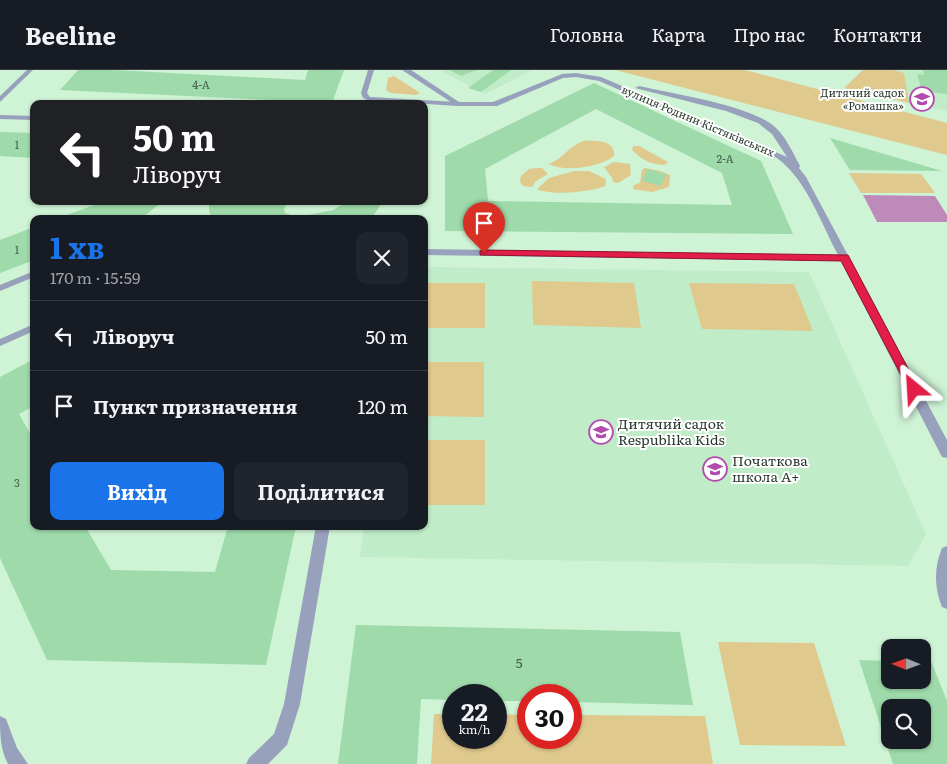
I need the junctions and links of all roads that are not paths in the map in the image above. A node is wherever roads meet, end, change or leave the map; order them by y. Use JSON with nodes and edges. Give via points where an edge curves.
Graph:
{"nodes":[{"id":1,"x":30,"y":70,"type":"edge"},
{"id":2,"x":371,"y":70,"type":"edge"},
{"id":3,"x":406,"y":70,"type":"edge"},
{"id":4,"x":601,"y":79,"type":"junction"},
{"id":5,"x":0,"y":100,"type":"edge"},
{"id":6,"x":387,"y":100,"type":"edge"},
{"id":7,"x":428,"y":102,"type":"edge"},
{"id":8,"x":457,"y":104,"type":"junction"},
{"id":9,"x":0,"y":117,"type":"edge"},
{"id":10,"x":30,"y":118,"type":"edge"},
{"id":11,"x":802,"y":177,"type":"junction"},
{"id":12,"x":428,"y":252,"type":"edge"},
{"id":13,"x":844,"y":258,"type":"junction"},
{"id":14,"x":30,"y":276,"type":"edge"},
{"id":15,"x":0,"y":288,"type":"edge"},
{"id":16,"x":30,"y":329,"type":"edge"},
{"id":17,"x":0,"y":343,"type":"edge"},
{"id":18,"x":947,"y":453,"type":"edge"},
{"id":19,"x":322,"y":530,"type":"edge"},
{"id":20,"x":947,"y":553,"type":"edge"},
{"id":21,"x":946,"y":597,"type":"edge"},
{"id":22,"x":0,"y":725,"type":"edge"},
{"id":23,"x":19,"y":764,"type":"edge"},
{"id":24,"x":254,"y":764,"type":"edge"}],
"edges":[{"from":1,"to":5,"type":"lane"},
{"from":2,"to":6,"type":"lane","via":[[365,97]]},
{"from":3,"to":8,"type":"street"},
{"from":4,"to":8,"type":"street","name":"вулиця Родини Кістяківських","via":[[576,75],[555,78],[494,104]]},
{"from":4,"to":11,"type":"street","name":"вулиця Родини Кістяківських","via":[[766,149],[791,164]]},
{"from":4,"to":11,"type":"street","via":[[764,122],[778,135]]},
{"from":7,"to":8,"type":"lane"},
{"from":9,"to":10,"type":"lane"},
{"from":11,"to":13,"type":"street","name":"вулиця Родини Кістяківських"},
{"from":12,"to":13,"type":"street"},
{"from":13,"to":18,"type":"street","name":"вулиця Родини Кістяківських"},
{"from":14,"to":15,"type":"lane"},
{"from":16,"to":17,"type":"lane"},
{"from":19,"to":24,"type":"street","via":[[292,704],[281,740]]},
{"from":20,"to":21,"type":"street","via":[[942,573]]},
{"from":22,"to":23,"type":"street","via":[[10,754]]}]}
